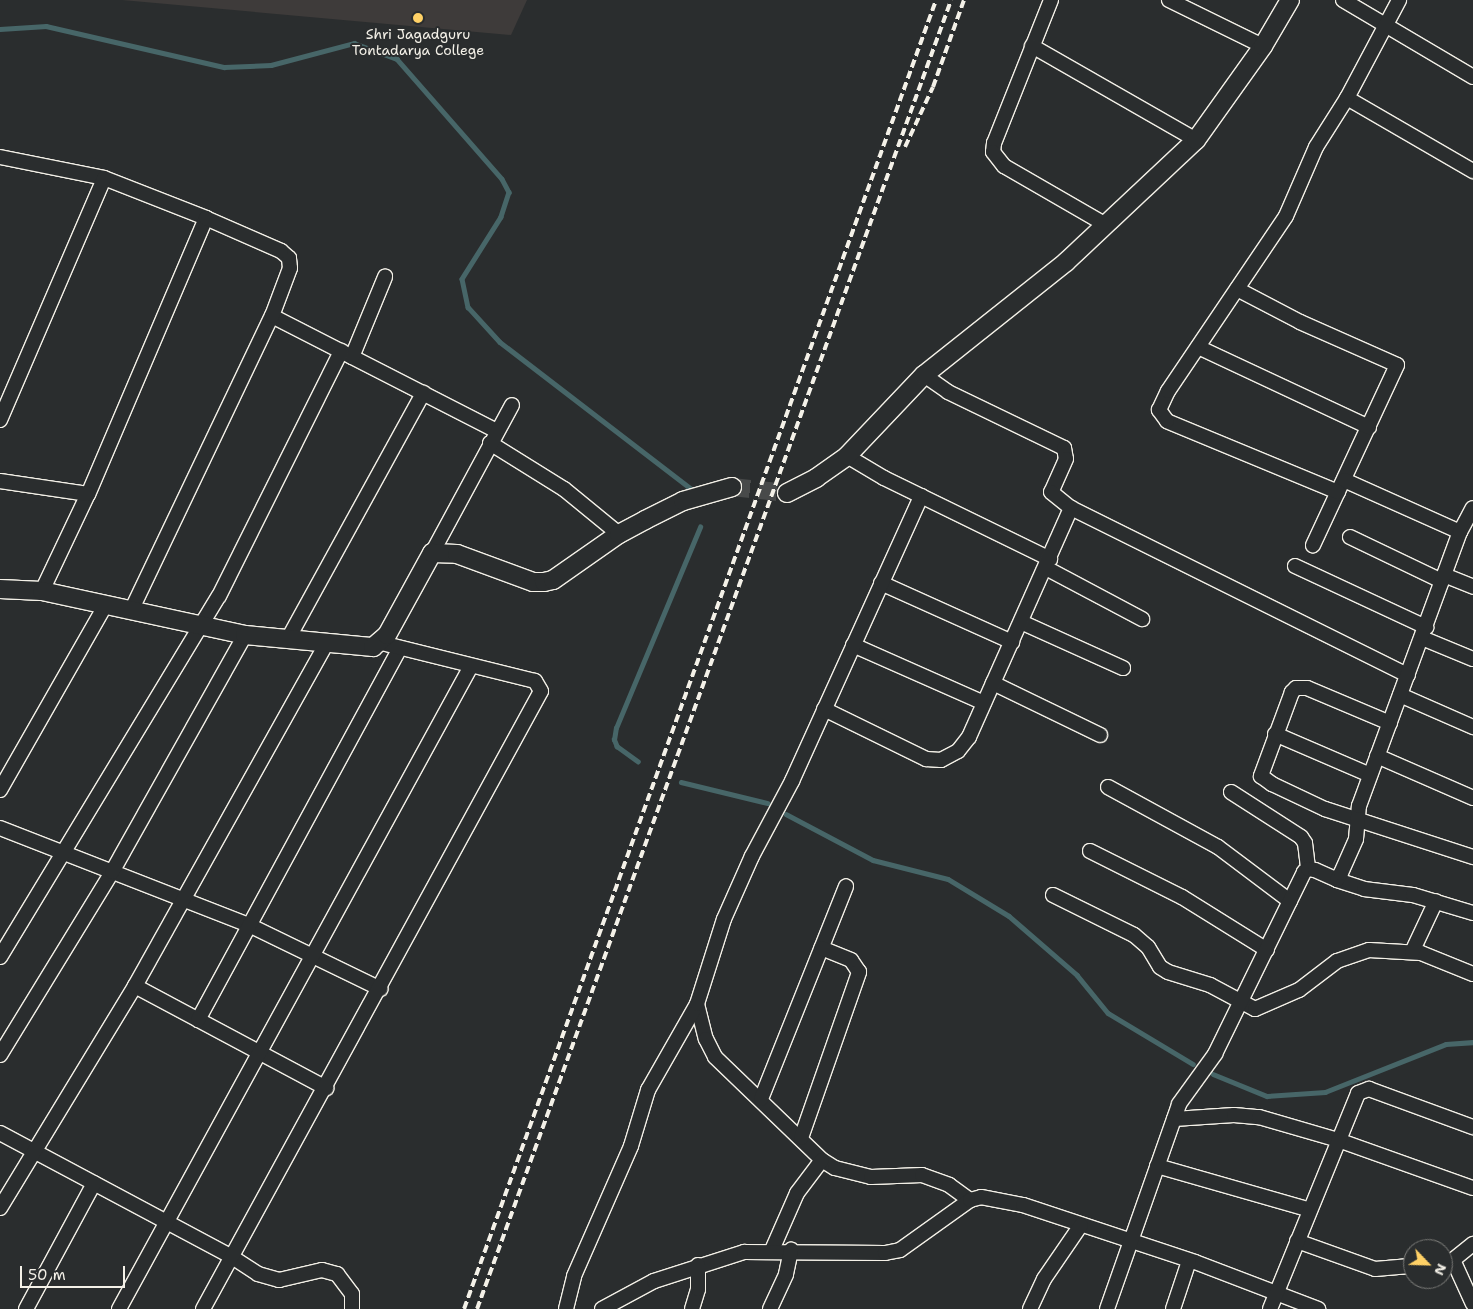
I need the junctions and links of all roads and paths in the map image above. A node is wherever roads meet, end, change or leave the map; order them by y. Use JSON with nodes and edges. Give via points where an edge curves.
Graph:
{"nodes":[{"id":1,"x":1051,"y":0,"type":"edge"},
{"id":2,"x":1169,"y":0,"type":"edge"},
{"id":3,"x":1290,"y":0,"type":"edge"},
{"id":4,"x":1344,"y":0,"type":"edge"},
{"id":5,"x":1399,"y":0,"type":"edge"},
{"id":6,"x":1184,"y":3,"type":"edge"},
{"id":7,"x":1385,"y":26,"type":"junction"},
{"id":8,"x":1032,"y":46,"type":"junction"},
{"id":9,"x":1263,"y":46,"type":"junction"},
{"id":10,"x":1472,"y":75,"type":"edge"},
{"id":11,"x":1347,"y":98,"type":"junction"},
{"id":12,"x":1196,"y":140,"type":"junction"},
{"id":13,"x":0,"y":157,"type":"edge"},
{"id":14,"x":1473,"y":172,"type":"edge"},
{"id":15,"x":104,"y":178,"type":"junction"},
{"id":16,"x":206,"y":218,"type":"junction"},
{"id":17,"x":1106,"y":225,"type":"junction"},
{"id":18,"x":385,"y":277,"type":"dead end"},
{"id":19,"x":1237,"y":289,"type":"junction"},
{"id":20,"x":272,"y":316,"type":"junction"},
{"id":21,"x":1198,"y":347,"type":"junction"},
{"id":22,"x":346,"y":354,"type":"junction"},
{"id":23,"x":924,"y":375,"type":"junction"},
{"id":24,"x":422,"y":393,"type":"junction"},
{"id":25,"x":512,"y":405,"type":"dead end"},
{"id":26,"x":0,"y":420,"type":"edge"},
{"id":27,"x":1369,"y":427,"type":"junction"},
{"id":28,"x":494,"y":437,"type":"junction"},
{"id":29,"x":847,"y":456,"type":"junction"},
{"id":30,"x":0,"y":480,"type":"edge"},
{"id":31,"x":732,"y":486,"type":"tunnel mouth"},
{"id":32,"x":1341,"y":486,"type":"junction"},
{"id":33,"x":788,"y":493,"type":"tunnel mouth"},
{"id":34,"x":88,"y":494,"type":"junction"},
{"id":35,"x":921,"y":496,"type":"junction"},
{"id":36,"x":1071,"y":508,"type":"junction"},
{"id":37,"x":1473,"y":508,"type":"edge"},
{"id":38,"x":1460,"y":532,"type":"junction"},
{"id":39,"x":619,"y":534,"type":"junction"},
{"id":40,"x":1350,"y":536,"type":"dead end"},
{"id":41,"x":1313,"y":545,"type":"dead end"},
{"id":42,"x":432,"y":553,"type":"junction"},
{"id":43,"x":1048,"y":563,"type":"junction"},
{"id":44,"x":1295,"y":566,"type":"dead end"},
{"id":45,"x":1443,"y":578,"type":"junction"},
{"id":46,"x":881,"y":583,"type":"junction"},
{"id":47,"x":1473,"y":587,"type":"edge"},
{"id":48,"x":0,"y":588,"type":"edge"},
{"id":49,"x":42,"y":591,"type":"junction"},
{"id":50,"x":106,"y":606,"type":"junction"},
{"id":51,"x":131,"y":611,"type":"junction"},
{"id":52,"x":1142,"y":619,"type":"dead end"},
{"id":53,"x":1021,"y":622,"type":"junction"},
{"id":54,"x":199,"y":625,"type":"junction"},
{"id":55,"x":1424,"y":633,"type":"junction"},
{"id":56,"x":245,"y":635,"type":"junction"},
{"id":57,"x":288,"y":639,"type":"junction"},
{"id":58,"x":1012,"y":642,"type":"junction"},
{"id":59,"x":381,"y":643,"type":"junction"},
{"id":60,"x":326,"y":644,"type":"junction"},
{"id":61,"x":854,"y":645,"type":"junction"},
{"id":62,"x":400,"y":648,"type":"junction"},
{"id":63,"x":1473,"y":659,"type":"edge"},
{"id":64,"x":471,"y":666,"type":"junction"},
{"id":65,"x":1123,"y":668,"type":"dead end"},
{"id":66,"x":1408,"y":675,"type":"junction"},
{"id":67,"x":993,"y":683,"type":"junction"},
{"id":68,"x":1400,"y":695,"type":"junction"},
{"id":69,"x":984,"y":704,"type":"junction"},
{"id":70,"x":824,"y":709,"type":"junction"},
{"id":71,"x":1390,"y":724,"type":"junction"},
{"id":72,"x":1473,"y":728,"type":"edge"},
{"id":73,"x":1275,"y":734,"type":"junction"},
{"id":74,"x":1100,"y":735,"type":"dead end"},
{"id":75,"x":1377,"y":756,"type":"junction"},
{"id":76,"x":1370,"y":775,"type":"junction"},
{"id":77,"x":1108,"y":787,"type":"dead end"},
{"id":78,"x":0,"y":790,"type":"edge"},
{"id":79,"x":1231,"y":792,"type":"dead end"},
{"id":80,"x":1473,"y":798,"type":"edge"},
{"id":81,"x":1357,"y":818,"type":"junction"},
{"id":82,"x":0,"y":828,"type":"edge"},
{"id":83,"x":1090,"y":851,"type":"dead end"},
{"id":84,"x":65,"y":854,"type":"junction"},
{"id":85,"x":1473,"y":857,"type":"edge"},
{"id":86,"x":1308,"y":869,"type":"junction"},
{"id":87,"x":112,"y":872,"type":"junction"},
{"id":88,"x":1337,"y":880,"type":"junction"},
{"id":89,"x":846,"y":886,"type":"dead end"},
{"id":90,"x":1053,"y":894,"type":"dead end"},
{"id":91,"x":182,"y":897,"type":"junction"},
{"id":92,"x":1290,"y":901,"type":"junction"},
{"id":93,"x":1436,"y":901,"type":"junction"},
{"id":94,"x":1473,"y":913,"type":"edge"},
{"id":95,"x":251,"y":926,"type":"junction"},
{"id":96,"x":821,"y":948,"type":"junction"},
{"id":97,"x":1267,"y":950,"type":"junction"},
{"id":98,"x":1412,"y":952,"type":"junction"},
{"id":99,"x":312,"y":954,"type":"junction"},
{"id":100,"x":0,"y":957,"type":"edge"},
{"id":101,"x":1473,"y":974,"type":"edge"},
{"id":102,"x":135,"y":986,"type":"junction"},
{"id":103,"x":381,"y":989,"type":"junction"},
{"id":104,"x":1241,"y":1003,"type":"junction"},
{"id":105,"x":697,"y":1004,"type":"junction"},
{"id":106,"x":198,"y":1020,"type":"junction"},
{"id":107,"x":260,"y":1054,"type":"junction"},
{"id":108,"x":0,"y":1055,"type":"edge"},
{"id":109,"x":326,"y":1088,"type":"junction"},
{"id":110,"x":760,"y":1099,"type":"junction"},
{"id":111,"x":1174,"y":1119,"type":"junction"},
{"id":112,"x":1473,"y":1126,"type":"edge"},
{"id":113,"x":0,"y":1133,"type":"edge"},
{"id":114,"x":801,"y":1138,"type":"junction"},
{"id":115,"x":1338,"y":1140,"type":"junction"},
{"id":116,"x":34,"y":1149,"type":"junction"},
{"id":117,"x":822,"y":1160,"type":"junction"},
{"id":118,"x":1158,"y":1166,"type":"junction"},
{"id":119,"x":94,"y":1183,"type":"junction"},
{"id":120,"x":1473,"y":1188,"type":"edge"},
{"id":121,"x":970,"y":1200,"type":"junction"},
{"id":122,"x":0,"y":1208,"type":"edge"},
{"id":123,"x":1310,"y":1210,"type":"junction"},
{"id":124,"x":166,"y":1222,"type":"junction"},
{"id":125,"x":1081,"y":1225,"type":"junction"},
{"id":126,"x":1297,"y":1242,"type":"junction"},
{"id":127,"x":1131,"y":1243,"type":"junction"},
{"id":128,"x":1473,"y":1244,"type":"edge"},
{"id":129,"x":772,"y":1250,"type":"junction"},
{"id":130,"x":791,"y":1250,"type":"junction"},
{"id":131,"x":232,"y":1257,"type":"junction"},
{"id":132,"x":1453,"y":1258,"type":"edge"},
{"id":133,"x":1189,"y":1261,"type":"junction"},
{"id":134,"x":698,"y":1265,"type":"junction"},
{"id":135,"x":1403,"y":1267,"type":"edge"},
{"id":136,"x":1453,"y":1270,"type":"edge"},
{"id":137,"x":1276,"y":1293,"type":"junction"},
{"id":138,"x":1473,"y":1304,"type":"edge"},
{"id":139,"x":26,"y":1309,"type":"edge"},
{"id":140,"x":119,"y":1309,"type":"edge"},
{"id":141,"x":204,"y":1309,"type":"edge"},
{"id":142,"x":352,"y":1309,"type":"edge"},
{"id":143,"x":566,"y":1309,"type":"edge"},
{"id":144,"x":602,"y":1309,"type":"edge"},
{"id":145,"x":692,"y":1309,"type":"edge"},
{"id":146,"x":770,"y":1309,"type":"edge"},
{"id":147,"x":1030,"y":1309,"type":"edge"},
{"id":148,"x":1107,"y":1309,"type":"edge"},
{"id":149,"x":1173,"y":1309,"type":"edge"},
{"id":150,"x":1270,"y":1309,"type":"edge"},
{"id":151,"x":1318,"y":1309,"type":"edge"}],
"edges":[{"from":1,"to":8,"type":"street"},
{"from":2,"to":6,"type":"street"},
{"from":3,"to":9,"type":"street"},
{"from":4,"to":7,"type":"street"},
{"from":5,"to":7,"type":"street"},
{"from":6,"to":9,"type":"street"},
{"from":7,"to":10,"type":"street"},
{"from":7,"to":11,"type":"street"},
{"from":8,"to":12,"type":"street"},
{"from":8,"to":17,"type":"street","via":[[994,152],[1004,166]]},
{"from":9,"to":12,"type":"street"},
{"from":11,"to":14,"type":"street"},
{"from":11,"to":19,"type":"street","via":[[1316,147],[1286,216]]},
{"from":12,"to":17,"type":"street"},
{"from":13,"to":15,"type":"street"},
{"from":15,"to":16,"type":"street"},
{"from":15,"to":26,"type":"street"},
{"from":16,"to":20,"type":"street","via":[[281,251],[289,258],[290,268]]},
{"from":16,"to":34,"type":"street"},
{"from":17,"to":23,"type":"street","via":[[981,333]]},
{"from":18,"to":22,"type":"street"},
{"from":19,"to":21,"type":"street"},
{"from":19,"to":27,"type":"street","via":[[1300,322],[1395,361],[1396,370]]},
{"from":20,"to":22,"type":"street"},
{"from":20,"to":51,"type":"street"},
{"from":21,"to":27,"type":"street"},
{"from":21,"to":32,"type":"street","via":[[1161,404],[1162,417]]},
{"from":22,"to":24,"type":"street"},
{"from":22,"to":54,"type":"street","via":[[233,570]]},
{"from":23,"to":29,"type":"street"},
{"from":23,"to":36,"type":"street","via":[[948,392],[1064,448],[1066,459],[1051,492]]},
{"from":24,"to":28,"type":"street"},
{"from":24,"to":57,"type":"street"},
{"from":25,"to":28,"type":"street"},
{"from":27,"to":32,"type":"street"},
{"from":28,"to":39,"type":"street"},
{"from":28,"to":42,"type":"street"},
{"from":29,"to":33,"type":"street"},
{"from":29,"to":35,"type":"street"},
{"from":30,"to":34,"type":"street"},
{"from":31,"to":39,"type":"street","via":[[683,501]]},
{"from":32,"to":38,"type":"street"},
{"from":32,"to":41,"type":"street"},
{"from":34,"to":49,"type":"street"},
{"from":35,"to":43,"type":"street"},
{"from":35,"to":46,"type":"street"},
{"from":36,"to":43,"type":"street"},
{"from":36,"to":66,"type":"street"},
{"from":37,"to":38,"type":"street"},
{"from":38,"to":45,"type":"street"},
{"from":39,"to":42,"type":"street","via":[[553,580],[544,582],[533,582],[457,554]]},
{"from":40,"to":45,"type":"street"},
{"from":42,"to":59,"type":"street"},
{"from":43,"to":52,"type":"street"},
{"from":43,"to":53,"type":"street"},
{"from":44,"to":55,"type":"street"},
{"from":45,"to":47,"type":"street"},
{"from":45,"to":55,"type":"street"},
{"from":46,"to":58,"type":"street"},
{"from":46,"to":61,"type":"street"},
{"from":48,"to":49,"type":"street"},
{"from":49,"to":50,"type":"street"},
{"from":50,"to":51,"type":"street"},
{"from":50,"to":78,"type":"street"},
{"from":51,"to":54,"type":"street"},
{"from":53,"to":58,"type":"street"},
{"from":53,"to":65,"type":"street"},
{"from":54,"to":56,"type":"street"},
{"from":54,"to":84,"type":"street"},
{"from":55,"to":63,"type":"street"},
{"from":55,"to":66,"type":"street"},
{"from":56,"to":57,"type":"street"},
{"from":56,"to":87,"type":"street"},
{"from":57,"to":60,"type":"street"},
{"from":58,"to":67,"type":"street"},
{"from":59,"to":60,"type":"street","via":[[373,646]]},
{"from":59,"to":62,"type":"street"},
{"from":60,"to":91,"type":"street"},
{"from":61,"to":69,"type":"street"},
{"from":61,"to":70,"type":"street"},
{"from":62,"to":64,"type":"street"},
{"from":62,"to":95,"type":"street"},
{"from":64,"to":99,"type":"street"},
{"from":64,"to":103,"type":"street","via":[[535,681],[541,691]]},
{"from":66,"to":68,"type":"street"},
{"from":67,"to":69,"type":"street"},
{"from":67,"to":74,"type":"street"},
{"from":68,"to":71,"type":"street"},
{"from":68,"to":72,"type":"street"},
{"from":69,"to":70,"type":"street","via":[[965,744],[958,751],[934,761]]},
{"from":70,"to":105,"type":"street","via":[[724,919]]},
{"from":71,"to":73,"type":"street","via":[[1302,686],[1292,692]]},
{"from":71,"to":75,"type":"street"},
{"from":73,"to":76,"type":"street"},
{"from":73,"to":81,"type":"street","via":[[1262,768],[1265,780],[1325,809]]},
{"from":75,"to":76,"type":"street"},
{"from":75,"to":80,"type":"street"},
{"from":76,"to":81,"type":"street"},
{"from":77,"to":92,"type":"street","via":[[1218,846]]},
{"from":79,"to":86,"type":"street","via":[[1301,837],[1306,843]]},
{"from":81,"to":85,"type":"street"},
{"from":81,"to":88,"type":"street","via":[[1356,839]]},
{"from":82,"to":84,"type":"street"},
{"from":83,"to":97,"type":"street","via":[[1182,898]]},
{"from":84,"to":87,"type":"street"},
{"from":84,"to":100,"type":"street"},
{"from":86,"to":88,"type":"street"},
{"from":86,"to":92,"type":"street"},
{"from":87,"to":91,"type":"street"},
{"from":87,"to":108,"type":"street"},
{"from":88,"to":93,"type":"street","via":[[1357,888]]},
{"from":89,"to":96,"type":"street"},
{"from":90,"to":104,"type":"street","via":[[1134,935],[1148,947],[1160,967],[1168,972],[1210,985]]},
{"from":91,"to":95,"type":"street"},
{"from":91,"to":102,"type":"street"},
{"from":92,"to":97,"type":"street"},
{"from":93,"to":94,"type":"street"},
{"from":93,"to":98,"type":"street"},
{"from":95,"to":99,"type":"street"},
{"from":95,"to":106,"type":"street"},
{"from":96,"to":110,"type":"street"},
{"from":96,"to":114,"type":"street","via":[[851,960],[859,972]]},
{"from":97,"to":104,"type":"street"},
{"from":98,"to":101,"type":"street","via":[[1440,959]]},
{"from":98,"to":104,"type":"street","via":[[1370,950],[1355,953],[1337,962],[1300,990],[1268,1005],[1255,1009]]},
{"from":99,"to":103,"type":"street"},
{"from":99,"to":107,"type":"street"},
{"from":102,"to":106,"type":"street"},
{"from":102,"to":116,"type":"street"},
{"from":103,"to":109,"type":"street"},
{"from":104,"to":111,"type":"street","via":[[1215,1054],[1186,1091]]},
{"from":105,"to":110,"type":"street","via":[[706,1039],[715,1057]]},
{"from":105,"to":143,"type":"street","via":[[648,1090],[631,1146],[574,1276]]},
{"from":106,"to":107,"type":"street"},
{"from":107,"to":109,"type":"street"},
{"from":107,"to":124,"type":"street"},
{"from":109,"to":131,"type":"street"},
{"from":110,"to":114,"type":"street"},
{"from":111,"to":115,"type":"street","via":[[1234,1115],[1260,1117]]},
{"from":111,"to":118,"type":"street"},
{"from":112,"to":115,"type":"street","via":[[1386,1094],[1363,1089],[1358,1093]]},
{"from":113,"to":116,"type":"street"},
{"from":114,"to":117,"type":"street"},
{"from":115,"to":120,"type":"street"},
{"from":115,"to":123,"type":"street"},
{"from":116,"to":119,"type":"street"},
{"from":116,"to":122,"type":"street"},
{"from":117,"to":121,"type":"street","via":[[835,1168],[871,1177],[922,1175],[949,1185]]},
{"from":117,"to":129,"type":"street","via":[[796,1193]]},
{"from":118,"to":123,"type":"street"},
{"from":118,"to":127,"type":"street"},
{"from":119,"to":124,"type":"street"},
{"from":119,"to":139,"type":"street"},
{"from":121,"to":125,"type":"street","via":[[995,1198]]},
{"from":121,"to":130,"type":"street","via":[[900,1250],[885,1253]]},
{"from":123,"to":126,"type":"street"},
{"from":124,"to":131,"type":"street"},
{"from":124,"to":140,"type":"street"},
{"from":125,"to":127,"type":"street"},
{"from":125,"to":147,"type":"street","via":[[1044,1279]]},
{"from":126,"to":135,"type":"street","via":[[1375,1269]]},
{"from":126,"to":137,"type":"street"},
{"from":127,"to":133,"type":"street"},
{"from":127,"to":148,"type":"street"},
{"from":128,"to":132,"type":"street"},
{"from":129,"to":130,"type":"street"},
{"from":129,"to":134,"type":"street","via":[[744,1252]]},
{"from":130,"to":146,"type":"street","via":[[786,1274]]},
{"from":131,"to":141,"type":"street"},
{"from":131,"to":142,"type":"street","via":[[269,1278],[279,1280],[322,1270],[337,1274],[352,1294]]},
{"from":133,"to":137,"type":"street"},
{"from":133,"to":149,"type":"street"},
{"from":134,"to":144,"type":"street","via":[[654,1281]]},
{"from":134,"to":145,"type":"street","via":[[698,1289]]},
{"from":136,"to":138,"type":"street"},
{"from":137,"to":150,"type":"street"},
{"from":137,"to":151,"type":"street"}]}
